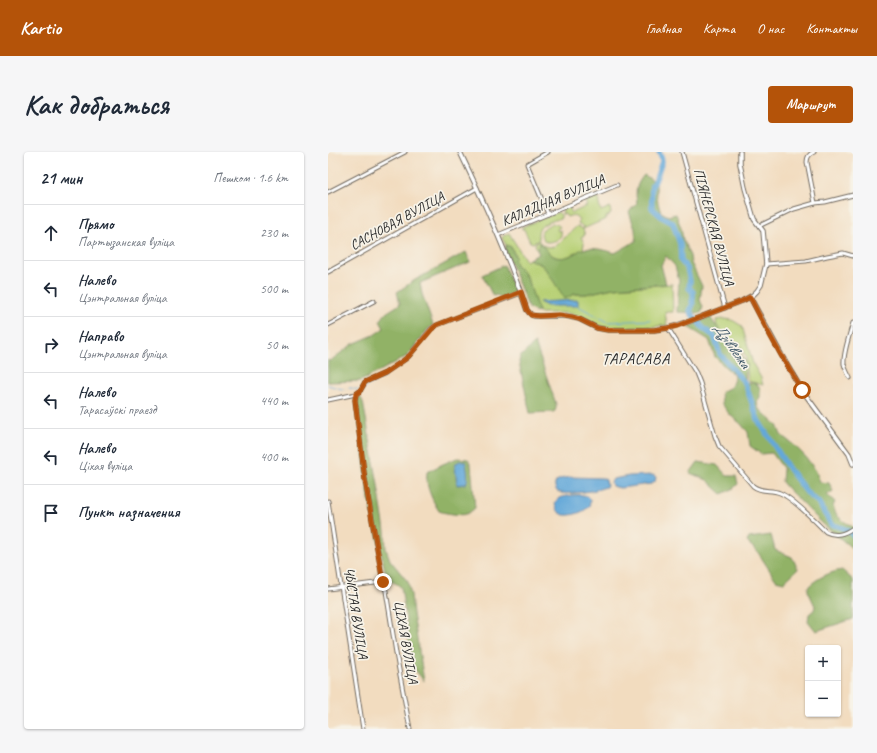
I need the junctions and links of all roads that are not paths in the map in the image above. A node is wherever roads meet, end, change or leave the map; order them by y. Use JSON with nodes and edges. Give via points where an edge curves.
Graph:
{"nodes":[{"id":1,"x":405,"y":152,"type":"edge"},
{"id":2,"x":460,"y":152,"type":"edge"},
{"id":3,"x":548,"y":152,"type":"edge"},
{"id":4,"x":682,"y":152,"type":"edge"},
{"id":5,"x":740,"y":152,"type":"edge"},
{"id":6,"x":814,"y":152,"type":"edge"},
{"id":7,"x":617,"y":186,"type":"dead end"},
{"id":8,"x":477,"y":188,"type":"junction"},
{"id":9,"x":328,"y":192,"type":"edge"},
{"id":10,"x":853,"y":195,"type":"edge"},
{"id":11,"x":815,"y":203,"type":"junction"},
{"id":12,"x":548,"y":214,"type":"junction"},
{"id":13,"x":759,"y":226,"type":"junction"},
{"id":14,"x":498,"y":235,"type":"junction"},
{"id":15,"x":853,"y":256,"type":"edge"},
{"id":16,"x":766,"y":264,"type":"junction"},
{"id":17,"x":328,"y":272,"type":"edge"},
{"id":18,"x":521,"y":292,"type":"junction"},
{"id":19,"x":750,"y":297,"type":"junction"},
{"id":20,"x":374,"y":301,"type":"dead end"},
{"id":21,"x":725,"y":308,"type":"junction"},
{"id":22,"x":853,"y":323,"type":"edge"},
{"id":23,"x":328,"y":325,"type":"edge"},
{"id":24,"x":668,"y":328,"type":"junction"},
{"id":25,"x":850,"y":378,"type":"dead end"},
{"id":26,"x":356,"y":394,"type":"junction"},
{"id":27,"x":328,"y":400,"type":"edge"},
{"id":28,"x":853,"y":464,"type":"edge"},
{"id":29,"x":328,"y":500,"type":"edge"},
{"id":30,"x":853,"y":528,"type":"edge"},
{"id":31,"x":383,"y":582,"type":"junction"},
{"id":32,"x":341,"y":588,"type":"junction"},
{"id":33,"x":328,"y":590,"type":"edge"},
{"id":34,"x":363,"y":729,"type":"edge"},
{"id":35,"x":410,"y":729,"type":"edge"}],
"edges":[{"from":1,"to":9,"type":"street"},
{"from":2,"to":8,"type":"street"},
{"from":3,"to":12,"type":"street","via":[[527,164]]},
{"from":4,"to":21,"type":"street","name":"ПІЯНЕРСКАЯ ВУЛІЦА"},
{"from":5,"to":13,"type":"street","via":[[745,188],[754,219]]},
{"from":6,"to":11,"type":"street","via":[[810,153],[807,159]]},
{"from":7,"to":12,"type":"street","name":"КАЛЯДНАЯ ВУЛІЦА"},
{"from":8,"to":14,"type":"street"},
{"from":8,"to":17,"type":"street","name":"САСНОВАЯ ВУЛІЦА"},
{"from":10,"to":11,"type":"street"},
{"from":11,"to":13,"type":"street","via":[[794,209]]},
{"from":12,"to":14,"type":"street","name":"КАЛЯДНАЯ ВУЛІЦА"},
{"from":13,"to":16,"type":"street","via":[[763,231]]},
{"from":14,"to":18,"type":"street"},
{"from":15,"to":16,"type":"street","via":[[843,253],[806,261]]},
{"from":16,"to":19,"type":"street","via":[[760,286]]},
{"from":18,"to":24,"type":"street","via":[[527,310],[534,316],[572,317],[608,330]]},
{"from":18,"to":26,"type":"street","via":[[437,325],[427,333],[409,356],[385,373],[365,382]]},
{"from":19,"to":21,"type":"street"},
{"from":19,"to":28,"type":"street","via":[[790,372],[846,450]]},
{"from":20,"to":23,"type":"street"},
{"from":21,"to":24,"type":"street"},
{"from":22,"to":25,"type":"street","via":[[844,357]]},
{"from":24,"to":30,"type":"street","via":[[696,373],[719,446],[753,486],[762,491],[779,492],[784,495],[830,534]]},
{"from":26,"to":27,"type":"street"},
{"from":26,"to":31,"type":"street","name":"ЦІХАЯ ВУЛІЦА","via":[[359,440]]},
{"from":29,"to":32,"type":"street","name":"ЧЫСТАЯ ВУЛІЦА"},
{"from":31,"to":32,"type":"street"},
{"from":31,"to":35,"type":"street","name":"ЦІХАЯ ВУЛІЦА"},
{"from":32,"to":33,"type":"street"},
{"from":32,"to":34,"type":"street","name":"ЧЫСТАЯ ВУЛІЦА"}]}
